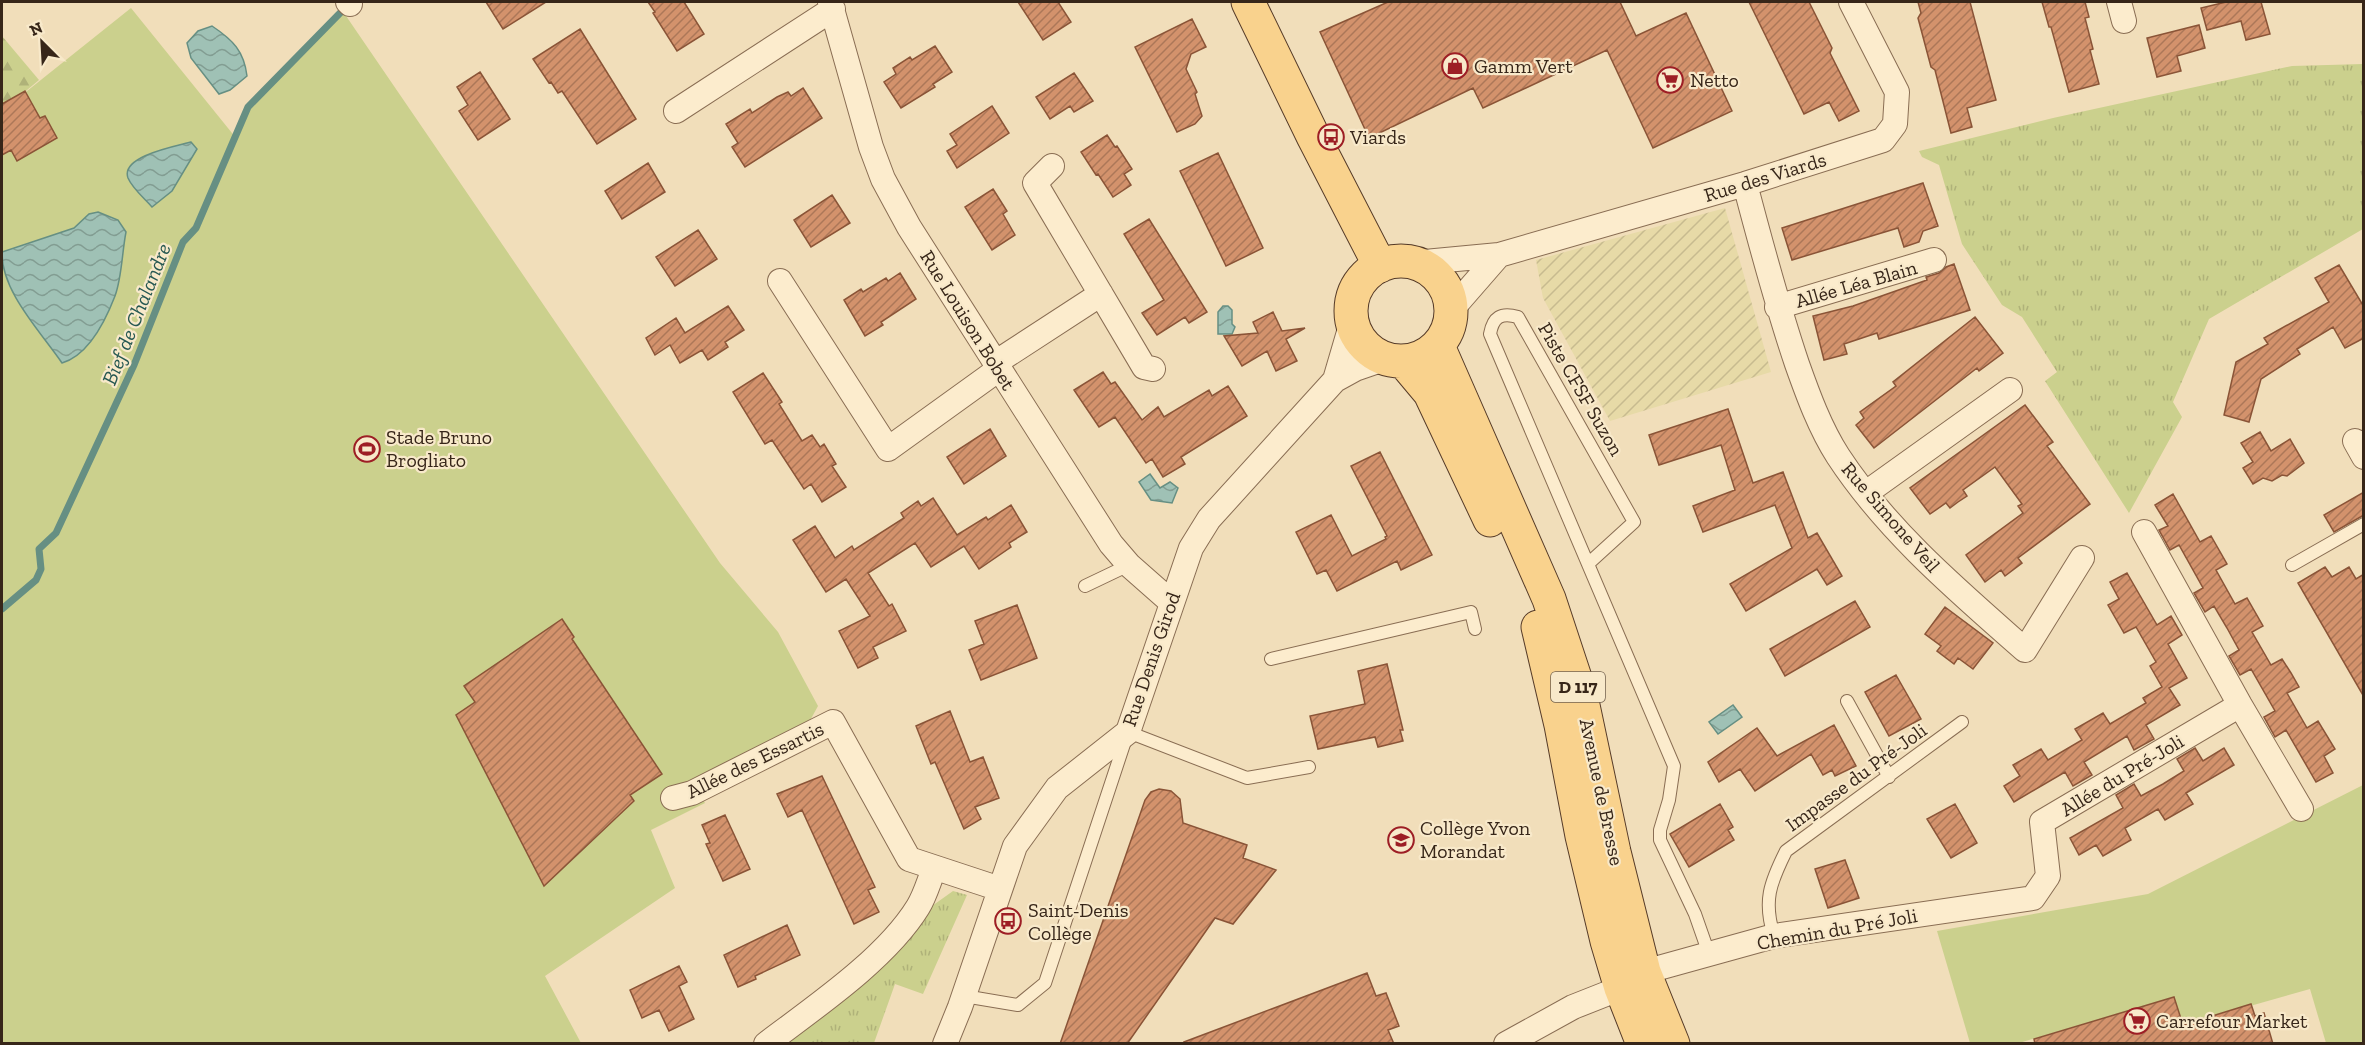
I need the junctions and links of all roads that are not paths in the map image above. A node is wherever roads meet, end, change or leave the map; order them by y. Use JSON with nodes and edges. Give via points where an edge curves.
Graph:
{"nodes":[{"id":1,"x":1248,"y":2,"type":"edge"},
{"id":2,"x":1851,"y":2,"type":"edge"},
{"id":3,"x":832,"y":5,"type":"edge"},
{"id":4,"x":676,"y":111,"type":"dead end"},
{"id":5,"x":1052,"y":166,"type":"dead end"},
{"id":6,"x":1745,"y":184,"type":"junction"},
{"id":7,"x":1498,"y":255,"type":"junction"},
{"id":8,"x":1934,"y":261,"type":"dead end"},
{"id":9,"x":1414,"y":263,"type":"junction"},
{"id":10,"x":1380,"y":266,"type":"junction"},
{"id":11,"x":780,"y":281,"type":"dead end"},
{"id":12,"x":1101,"y":294,"type":"junction"},
{"id":13,"x":1777,"y":307,"type":"junction"},
{"id":14,"x":1452,"y":309,"type":"junction"},
{"id":15,"x":1352,"y":322,"type":"junction"},
{"id":16,"x":1438,"y":346,"type":"junction"},
{"id":17,"x":1394,"y":360,"type":"junction"},
{"id":18,"x":997,"y":366,"type":"junction"},
{"id":19,"x":1153,"y":369,"type":"dead end"},
{"id":20,"x":1335,"y":380,"type":"junction"},
{"id":21,"x":2010,"y":390,"type":"dead end"},
{"id":22,"x":1866,"y":493,"type":"junction"},
{"id":23,"x":2364,"y":524,"type":"edge"},
{"id":24,"x":2144,"y":532,"type":"dead end"},
{"id":25,"x":2082,"y":558,"type":"dead end"},
{"id":26,"x":1589,"y":563,"type":"junction"},
{"id":27,"x":1129,"y":565,"type":"junction"},
{"id":28,"x":2292,"y":565,"type":"dead end"},
{"id":29,"x":1085,"y":586,"type":"dead end"},
{"id":30,"x":1171,"y":602,"type":"junction"},
{"id":31,"x":1475,"y":629,"type":"dead end"},
{"id":32,"x":1271,"y":659,"type":"dead end"},
{"id":33,"x":1847,"y":701,"type":"dead end"},
{"id":34,"x":2240,"y":705,"type":"junction"},
{"id":35,"x":1962,"y":722,"type":"dead end"},
{"id":36,"x":1128,"y":732,"type":"junction"},
{"id":37,"x":1309,"y":767,"type":"dead end"},
{"id":38,"x":1888,"y":777,"type":"junction"},
{"id":39,"x":673,"y":798,"type":"dead end"},
{"id":40,"x":2301,"y":808,"type":"dead end"},
{"id":41,"x":934,"y":869,"type":"junction"},
{"id":42,"x":1000,"y":889,"type":"junction"},
{"id":43,"x":2033,"y":898,"type":"joint"},
{"id":44,"x":1774,"y":936,"type":"junction"},
{"id":45,"x":1708,"y":954,"type":"junction"},
{"id":46,"x":1633,"y":980,"type":"junction"},
{"id":47,"x":964,"y":996,"type":"junction"},
{"id":48,"x":1535,"y":1036,"type":"edge"},
{"id":49,"x":766,"y":1044,"type":"edge"},
{"id":50,"x":945,"y":1044,"type":"edge"},
{"id":51,"x":1506,"y":1044,"type":"edge"},
{"id":52,"x":1643,"y":1044,"type":"edge"},
{"id":53,"x":1672,"y":1044,"type":"edge"}],
"edges":[{"from":1,"to":10,"type":"main road"},
{"from":2,"to":6,"type":"street","name":"Rue des Viards","via":[[1897,92],[1895,124],[1883,140]]},
{"from":3,"to":4,"type":"street"},
{"from":3,"to":18,"type":"street","name":"Rue Louison Bobet","via":[[883,179]]},
{"from":5,"to":12,"type":"street","via":[[1035,183]]},
{"from":6,"to":7,"type":"street","name":"Rue des Viards"},
{"from":6,"to":13,"type":"street","name":"Rue Simone Veil"},
{"from":7,"to":9,"type":"street","name":"Rue des Viards"},
{"from":7,"to":14,"type":"street"},
{"from":8,"to":13,"type":"street","name":"Allée Léa Blain"},
{"from":9,"to":10,"type":"main road","via":[[1391,262]]},
{"from":9,"to":14,"type":"main road","via":[[1440,279]]},
{"from":10,"to":15,"type":"main road","via":[[1368,273],[1356,289]]},
{"from":11,"to":18,"type":"street","via":[[888,449]]},
{"from":12,"to":18,"type":"street"},
{"from":12,"to":19,"type":"street","via":[[1144,367]]},
{"from":13,"to":22,"type":"street","name":"Rue Simone Veil","via":[[1810,400],[1837,455]]},
{"from":14,"to":16,"type":"main road","via":[[1446,335]]},
{"from":15,"to":17,"type":"main road","via":[[1363,345]]},
{"from":15,"to":20,"type":"street","name":"Rue Denis Girod"},
{"from":16,"to":17,"type":"main road","via":[[1422,357]]},
{"from":16,"to":46,"type":"main road","name":"Avenue de Bresse","number":"D 117","via":[[1549,599],[1581,696],[1614,852]]},
{"from":17,"to":20,"type":"street","name":"Rue Denis Girod","via":[[1355,369]]},
{"from":17,"to":46,"type":"main road","name":"Avenue de Bresse","number":"D 117","via":[[1430,393],[1534,611],[1607,941]]},
{"from":18,"to":27,"type":"street","name":"Rue Louison Bobet","via":[[1111,544]]},
{"from":20,"to":30,"type":"street","name":"Rue Denis Girod","via":[[1209,519],[1191,548]]},
{"from":21,"to":22,"type":"street"},
{"from":22,"to":25,"type":"street","name":"Rue Simone Veil","via":[[1955,589],[2025,650]]},
{"from":23,"to":28,"type":"lane"},
{"from":24,"to":34,"type":"street"},
{"from":26,"to":26,"type":"lane","name":"Piste CFSF Suzon","via":[[1490,334],[1498,316],[1518,316],[1635,522]]},
{"from":26,"to":45,"type":"lane","name":"Piste CFSF Suzon","via":[[1674,765],[1660,840],[1695,914]]},
{"from":27,"to":29,"type":"lane"},
{"from":27,"to":30,"type":"street","name":"Rue Louison Bobet"},
{"from":30,"to":36,"type":"street","name":"Rue Denis Girod"},
{"from":31,"to":32,"type":"lane","via":[[1471,612]]},
{"from":33,"to":38,"type":"lane"},
{"from":34,"to":40,"type":"street"},
{"from":34,"to":43,"type":"street","name":"Allée du Pré-Joli","via":[[2042,822],[2048,876]]},
{"from":35,"to":38,"type":"lane","name":"Impasse du Pré-Joli"},
{"from":36,"to":37,"type":"lane","via":[[1247,778]]},
{"from":36,"to":42,"type":"street","name":"Rue Denis Girod","via":[[1057,788],[1015,846]]},
{"from":36,"to":47,"type":"lane","via":[[1045,983],[1018,1005]]},
{"from":38,"to":44,"type":"lane","name":"Impasse du Pré-Joli","via":[[1786,852],[1772,878],[1768,896],[1768,919]]},
{"from":39,"to":41,"type":"street","name":"Allée des Essartis","via":[[692,793],[833,722],[909,859]]},
{"from":41,"to":42,"type":"street"},
{"from":41,"to":49,"type":"street","via":[[918,906],[894,939],[831,996]]},
{"from":42,"to":47,"type":"street","name":"Rue Denis Girod"},
{"from":43,"to":44,"type":"street","name":"Chemin du Pré Joli"},
{"from":44,"to":45,"type":"street","name":"Chemin du Pré Joli"},
{"from":45,"to":46,"type":"street","name":"Chemin du Pré Joli"},
{"from":46,"to":48,"type":"street","name":"Chemin du Pré Joli","via":[[1573,1007]]},
{"from":46,"to":52,"type":"main road","name":"Avenue de Bresse","number":"D 117"},
{"from":46,"to":53,"type":"main road","name":"Avenue de Bresse","number":"D 117"},
{"from":47,"to":50,"type":"street","name":"Rue Denis Girod"},
{"from":48,"to":51,"type":"street","name":"Chemin du Pré Joli"}]}
